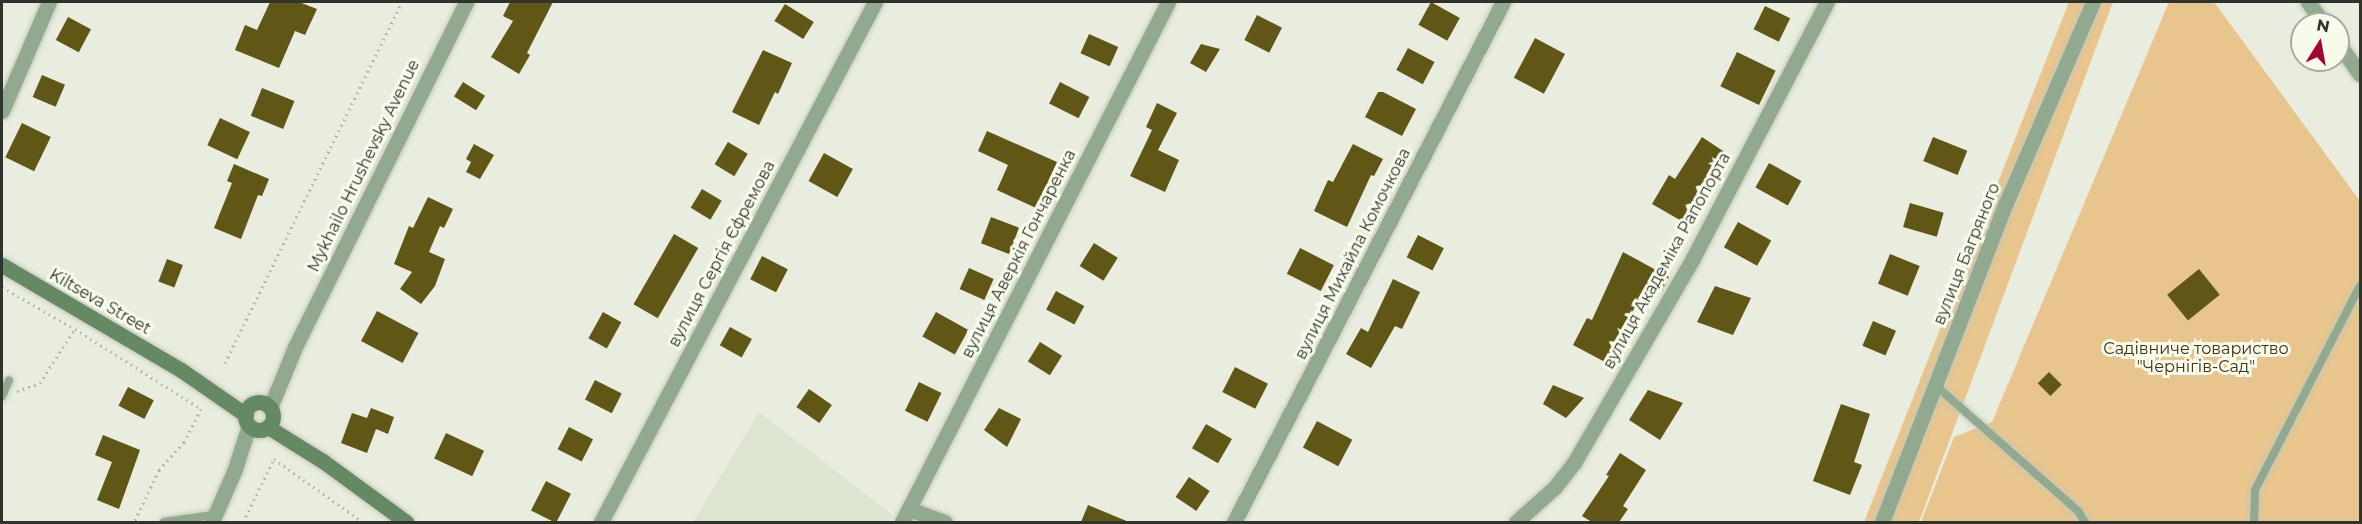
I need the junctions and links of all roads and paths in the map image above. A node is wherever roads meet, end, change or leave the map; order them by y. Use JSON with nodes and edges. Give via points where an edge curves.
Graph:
{"nodes":[{"id":1,"x":49,"y":2,"type":"edge"},
{"id":2,"x":402,"y":2,"type":"edge"},
{"id":3,"x":466,"y":2,"type":"edge"},
{"id":4,"x":875,"y":2,"type":"edge"},
{"id":5,"x":1168,"y":2,"type":"edge"},
{"id":6,"x":1500,"y":2,"type":"edge"},
{"id":7,"x":1827,"y":2,"type":"edge"},
{"id":8,"x":2093,"y":2,"type":"edge"},
{"id":9,"x":2350,"y":59,"type":"edge"},
{"id":10,"x":2361,"y":74,"type":"edge"},
{"id":11,"x":2,"y":111,"type":"edge"},
{"id":12,"x":2,"y":265,"type":"edge"},
{"id":13,"x":2361,"y":286,"type":"edge"},
{"id":14,"x":2,"y":287,"type":"edge"},
{"id":15,"x":75,"y":329,"type":"junction"},
{"id":16,"x":225,"y":363,"type":"dead end"},
{"id":17,"x":9,"y":380,"type":"dead end"},
{"id":18,"x":1935,"y":385,"type":"junction"},
{"id":19,"x":2,"y":396,"type":"edge"},
{"id":20,"x":259,"y":416,"type":"junction"},
{"id":21,"x":905,"y":516,"type":"edge"},
{"id":22,"x":214,"y":519,"type":"edge"},
{"id":23,"x":134,"y":522,"type":"edge"},
{"id":24,"x":165,"y":522,"type":"edge"},
{"id":25,"x":243,"y":522,"type":"edge"},
{"id":26,"x":363,"y":522,"type":"edge"},
{"id":27,"x":406,"y":522,"type":"edge"},
{"id":28,"x":601,"y":522,"type":"edge"},
{"id":29,"x":945,"y":522,"type":"edge"},
{"id":30,"x":1234,"y":522,"type":"edge"},
{"id":31,"x":1516,"y":522,"type":"edge"},
{"id":32,"x":1882,"y":522,"type":"edge"},
{"id":33,"x":2085,"y":522,"type":"edge"},
{"id":34,"x":2254,"y":522,"type":"edge"}],
"edges":[{"from":1,"to":11,"type":"street"},
{"from":2,"to":16,"type":"path"},
{"from":3,"to":20,"type":"street","name":"Mykhailo Hrushevsky Avenue"},
{"from":4,"to":28,"type":"street","name":"вулиця Сергія Єфремова"},
{"from":5,"to":21,"type":"street","name":"вулиця Аверкія Гончаренка"},
{"from":6,"to":30,"type":"street","name":"вулиця Михайла Комочкова"},
{"from":7,"to":31,"type":"street","name":"вулиця Академіка Рапопорта","via":[[1693,258],[1581,451],[1555,487]]},
{"from":8,"to":18,"type":"street","name":"вулиця Багряного","via":[[2006,203]]},
{"from":9,"to":10,"type":"street"},
{"from":12,"to":20,"type":"main road","name":"Kiltseva Street"},
{"from":13,"to":34,"type":"lane","via":[[2255,490]]},
{"from":14,"to":15,"type":"path"},
{"from":15,"to":19,"type":"path","via":[[40,382]]},
{"from":15,"to":23,"type":"path","via":[[201,409],[184,442],[159,470]]},
{"from":17,"to":19,"type":"lane"},
{"from":18,"to":32,"type":"street","name":"вулиця Багряного"},
{"from":18,"to":33,"type":"lane"},
{"from":20,"to":22,"type":"street","name":"Mykhailo Hrushevsky Avenue"},
{"from":20,"to":27,"type":"main road","name":"Kiltseva Street"},
{"from":21,"to":29,"type":"street"},
{"from":22,"to":24,"type":"lane"},
{"from":25,"to":26,"type":"path","via":[[274,459]]}]}
